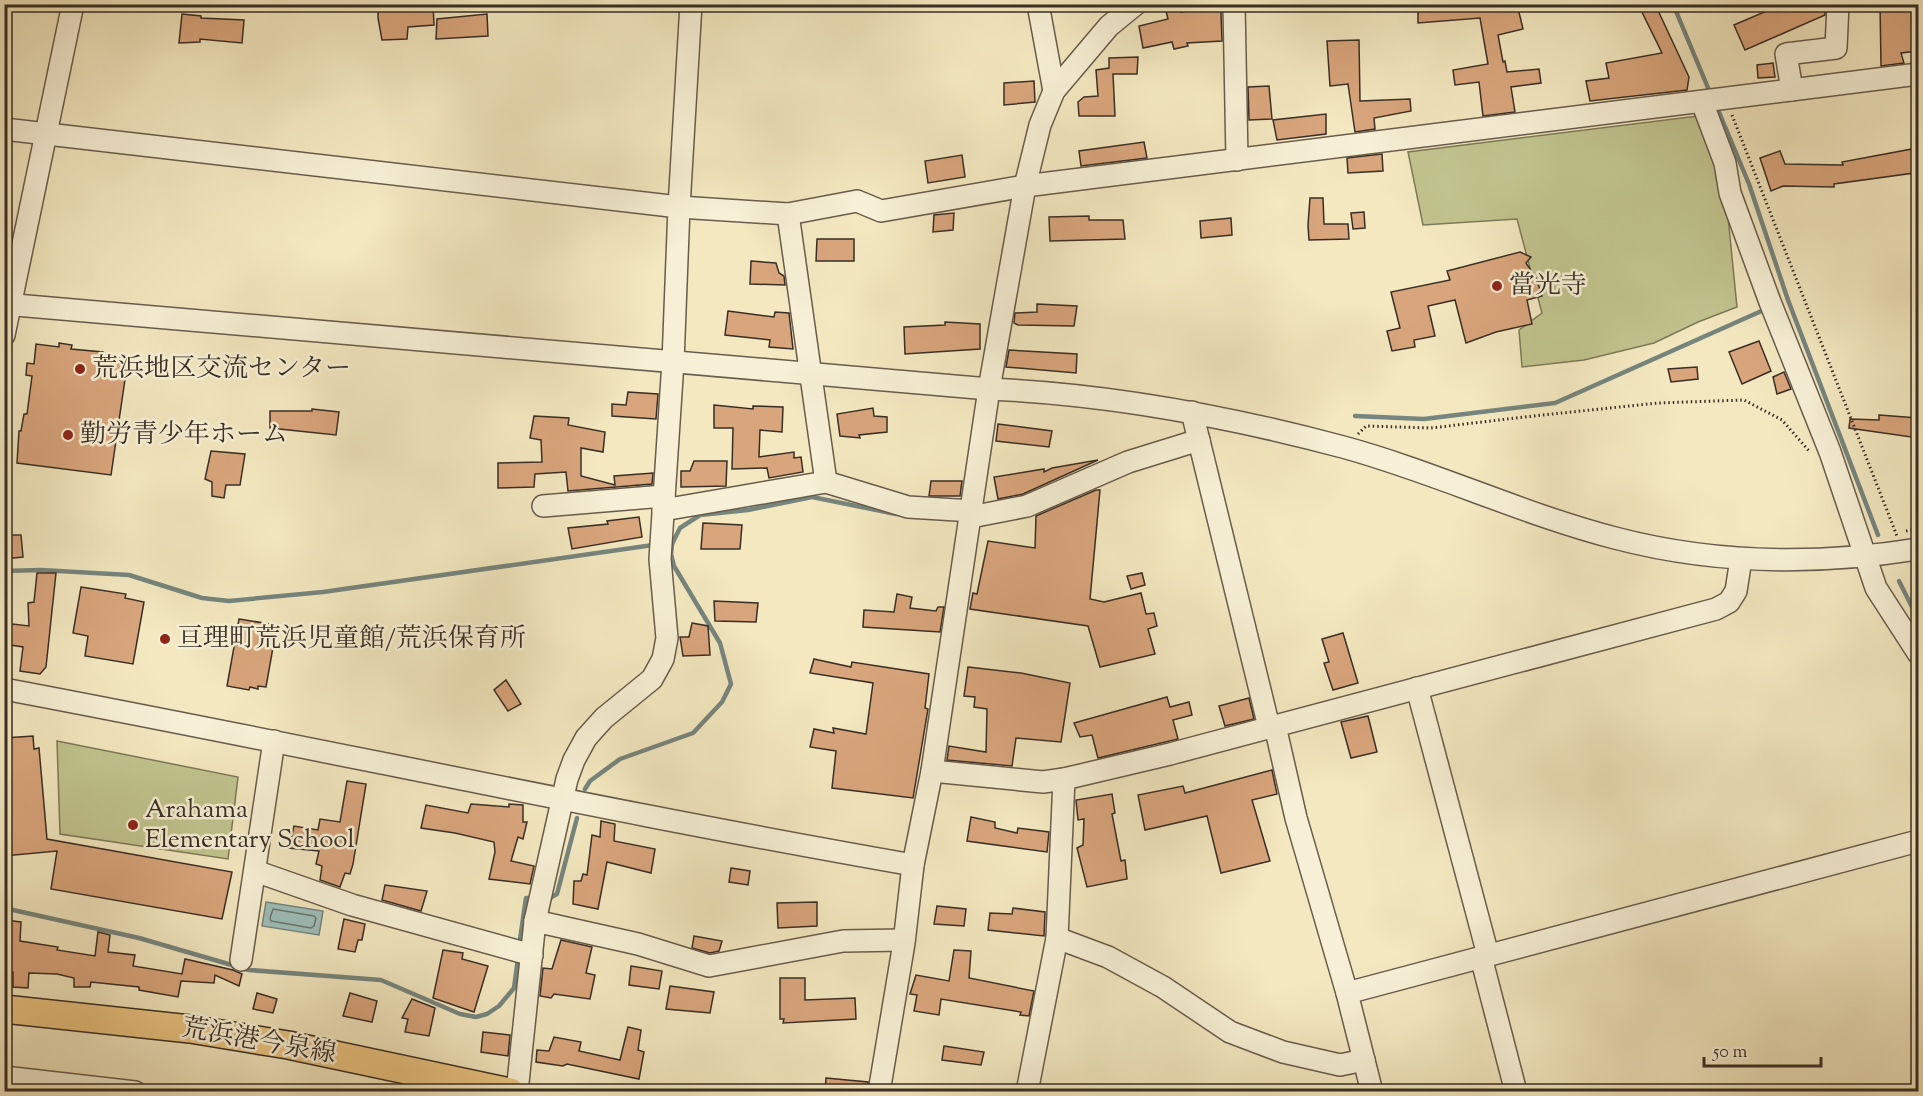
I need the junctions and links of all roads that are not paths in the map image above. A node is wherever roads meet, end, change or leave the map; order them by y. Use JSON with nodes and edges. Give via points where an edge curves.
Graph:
{"nodes":[{"id":1,"x":73,"y":4,"type":"edge"},
{"id":2,"x":691,"y":4,"type":"edge"},
{"id":3,"x":1038,"y":4,"type":"edge"},
{"id":4,"x":1136,"y":4,"type":"edge"},
{"id":5,"x":1234,"y":4,"type":"edge"},
{"id":6,"x":1838,"y":4,"type":"edge"},
{"id":7,"x":1918,"y":74,"type":"edge"},
{"id":8,"x":1792,"y":90,"type":"junction"},
{"id":9,"x":1054,"y":91,"type":"junction"},
{"id":10,"x":1714,"y":100,"type":"junction"},
{"id":11,"x":4,"y":129,"type":"edge"},
{"id":12,"x":45,"y":134,"type":"junction"},
{"id":13,"x":1237,"y":160,"type":"junction"},
{"id":14,"x":1025,"y":186,"type":"junction"},
{"id":15,"x":679,"y":207,"type":"junction"},
{"id":16,"x":788,"y":214,"type":"junction"},
{"id":17,"x":8,"y":304,"type":"edge"},
{"id":18,"x":4,"y":335,"type":"edge"},
{"id":19,"x":674,"y":362,"type":"junction"},
{"id":20,"x":810,"y":373,"type":"junction"},
{"id":21,"x":989,"y":389,"type":"junction"},
{"id":22,"x":1192,"y":412,"type":"junction"},
{"id":23,"x":1192,"y":441,"type":"junction"},
{"id":24,"x":826,"y":482,"type":"junction"},
{"id":25,"x":664,"y":503,"type":"junction"},
{"id":26,"x":543,"y":506,"type":"dead end"},
{"id":27,"x":972,"y":514,"type":"junction"},
{"id":28,"x":1911,"y":550,"type":"edge"},
{"id":29,"x":1864,"y":556,"type":"junction"},
{"id":30,"x":1741,"y":559,"type":"junction"},
{"id":31,"x":1918,"y":653,"type":"edge"},
{"id":32,"x":1417,"y":688,"type":"junction"},
{"id":33,"x":4,"y":689,"type":"edge"},
{"id":34,"x":1272,"y":727,"type":"junction"},
{"id":35,"x":274,"y":741,"type":"junction"},
{"id":36,"x":932,"y":771,"type":"junction"},
{"id":37,"x":1064,"y":779,"type":"junction"},
{"id":38,"x":563,"y":799,"type":"junction"},
{"id":39,"x":1918,"y":841,"type":"edge"},
{"id":40,"x":913,"y":865,"type":"junction"},
{"id":41,"x":255,"y":871,"type":"junction"},
{"id":42,"x":535,"y":921,"type":"junction"},
{"id":43,"x":1057,"y":938,"type":"junction"},
{"id":44,"x":904,"y":940,"type":"junction"},
{"id":45,"x":524,"y":953,"type":"junction"},
{"id":46,"x":1484,"y":956,"type":"junction"},
{"id":47,"x":241,"y":960,"type":"dead end"},
{"id":48,"x":1347,"y":993,"type":"junction"},
{"id":49,"x":4,"y":1010,"type":"edge"},
{"id":50,"x":1364,"y":1060,"type":"junction"},
{"id":51,"x":4,"y":1077,"type":"edge"},
{"id":52,"x":135,"y":1092,"type":"edge"},
{"id":53,"x":510,"y":1092,"type":"edge"},
{"id":54,"x":517,"y":1092,"type":"edge"},
{"id":55,"x":879,"y":1092,"type":"edge"},
{"id":56,"x":1027,"y":1092,"type":"edge"},
{"id":57,"x":1372,"y":1092,"type":"edge"},
{"id":58,"x":1516,"y":1092,"type":"edge"}],
"edges":[{"from":1,"to":12,"type":"street"},
{"from":2,"to":15,"type":"street"},
{"from":3,"to":9,"type":"street"},
{"from":4,"to":9,"type":"street","via":[[1109,26]]},
{"from":5,"to":13,"type":"street"},
{"from":6,"to":8,"type":"street","via":[[1836,48],[1786,54]]},
{"from":7,"to":8,"type":"street"},
{"from":8,"to":10,"type":"street"},
{"from":9,"to":14,"type":"street","via":[[1040,125]]},
{"from":10,"to":13,"type":"street"},
{"from":10,"to":29,"type":"street","via":[[1730,193],[1830,452]]},
{"from":11,"to":12,"type":"street"},
{"from":12,"to":15,"type":"street"},
{"from":12,"to":17,"type":"street"},
{"from":13,"to":14,"type":"street"},
{"from":14,"to":16,"type":"street","via":[[881,211],[857,201]]},
{"from":14,"to":21,"type":"street"},
{"from":15,"to":16,"type":"street"},
{"from":15,"to":19,"type":"street"},
{"from":16,"to":20,"type":"street"},
{"from":17,"to":18,"type":"street"},
{"from":17,"to":19,"type":"street"},
{"from":19,"to":20,"type":"street"},
{"from":19,"to":25,"type":"street"},
{"from":20,"to":21,"type":"street"},
{"from":20,"to":24,"type":"street"},
{"from":21,"to":22,"type":"street","via":[[1046,392]]},
{"from":21,"to":27,"type":"street"},
{"from":22,"to":23,"type":"street"},
{"from":22,"to":30,"type":"street","via":[[1343,447],[1616,538]]},
{"from":23,"to":27,"type":"street","via":[[1128,462],[1027,506]]},
{"from":23,"to":34,"type":"street"},
{"from":24,"to":25,"type":"street"},
{"from":24,"to":27,"type":"street","via":[[908,507]]},
{"from":25,"to":26,"type":"street"},
{"from":25,"to":38,"type":"street","via":[[660,559],[667,638],[663,659],[651,679],[586,738],[574,760]]},
{"from":27,"to":36,"type":"street"},
{"from":28,"to":29,"type":"street"},
{"from":29,"to":30,"type":"street"},
{"from":29,"to":31,"type":"street","via":[[1876,588]]},
{"from":30,"to":32,"type":"street","via":[[1736,591],[1730,602],[1716,609]]},
{"from":32,"to":34,"type":"street"},
{"from":32,"to":46,"type":"street"},
{"from":33,"to":35,"type":"street"},
{"from":34,"to":37,"type":"street"},
{"from":34,"to":48,"type":"street"},
{"from":35,"to":38,"type":"street"},
{"from":35,"to":41,"type":"street"},
{"from":36,"to":37,"type":"street","via":[[1043,782]]},
{"from":36,"to":40,"type":"street"},
{"from":37,"to":43,"type":"street"},
{"from":38,"to":40,"type":"street"},
{"from":38,"to":42,"type":"street"},
{"from":39,"to":46,"type":"street"},
{"from":40,"to":44,"type":"street"},
{"from":41,"to":45,"type":"street","via":[[352,905]]},
{"from":41,"to":47,"type":"street"},
{"from":42,"to":44,"type":"street","via":[[638,944],[709,966],[843,941]]},
{"from":42,"to":45,"type":"street"},
{"from":43,"to":50,"type":"street","via":[[1108,957],[1163,987],[1230,1032],[1283,1052],[1340,1065]]},
{"from":43,"to":56,"type":"street"},
{"from":44,"to":55,"type":"street"},
{"from":45,"to":54,"type":"street"},
{"from":46,"to":48,"type":"street"},
{"from":46,"to":58,"type":"street"},
{"from":48,"to":50,"type":"street"},
{"from":49,"to":53,"type":"main road","name":"荒浜港今泉線","via":[[189,1029],[288,1045]]},
{"from":50,"to":57,"type":"street"},
{"from":51,"to":52,"type":"street"}]}
